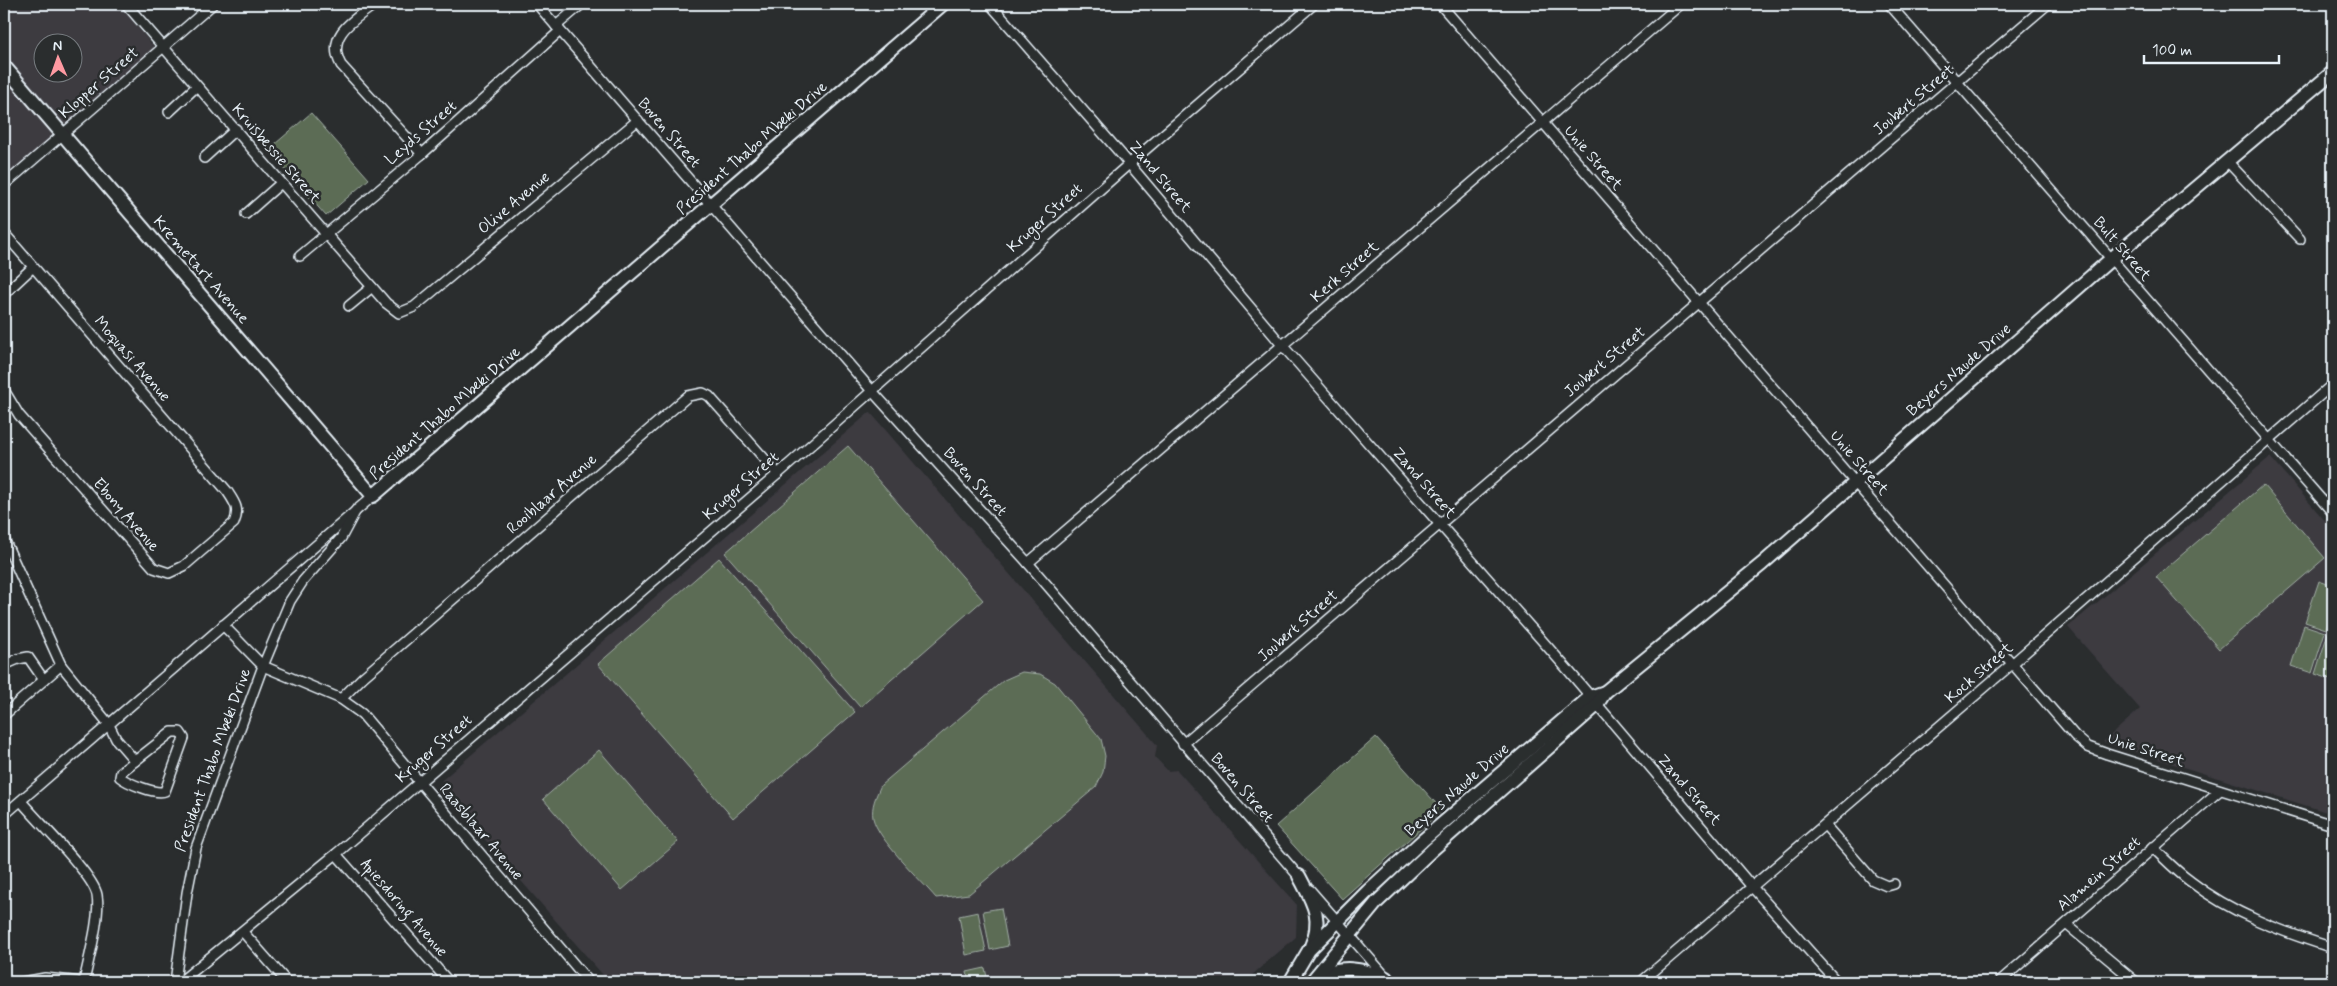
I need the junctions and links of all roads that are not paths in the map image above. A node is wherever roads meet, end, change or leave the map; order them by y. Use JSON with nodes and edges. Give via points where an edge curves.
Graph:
{"nodes":[{"id":1,"x":126,"y":4,"type":"edge"},
{"id":2,"x":213,"y":4,"type":"edge"},
{"id":3,"x":375,"y":4,"type":"edge"},
{"id":4,"x":537,"y":4,"type":"edge"},
{"id":5,"x":582,"y":4,"type":"edge"},
{"id":6,"x":943,"y":4,"type":"edge"},
{"id":7,"x":990,"y":4,"type":"edge"},
{"id":8,"x":1314,"y":4,"type":"edge"},
{"id":9,"x":1440,"y":4,"type":"edge"},
{"id":10,"x":1681,"y":4,"type":"edge"},
{"id":11,"x":1889,"y":4,"type":"edge"},
{"id":12,"x":2048,"y":4,"type":"edge"},
{"id":13,"x":558,"y":29,"type":"junction"},
{"id":14,"x":163,"y":47,"type":"junction"},
{"id":15,"x":4,"y":66,"type":"edge"},
{"id":16,"x":2333,"y":72,"type":"edge"},
{"id":17,"x":1957,"y":83,"type":"junction"},
{"id":18,"x":197,"y":86,"type":"junction"},
{"id":19,"x":169,"y":112,"type":"dead end"},
{"id":20,"x":638,"y":120,"type":"junction"},
{"id":21,"x":1542,"y":123,"type":"junction"},
{"id":22,"x":236,"y":129,"type":"junction"},
{"id":23,"x":63,"y":134,"type":"junction"},
{"id":24,"x":422,"y":154,"type":"junction"},
{"id":25,"x":204,"y":158,"type":"dead end"},
{"id":26,"x":2227,"y":161,"type":"junction"},
{"id":27,"x":1129,"y":164,"type":"junction"},
{"id":28,"x":281,"y":183,"type":"junction"},
{"id":29,"x":4,"y":185,"type":"edge"},
{"id":30,"x":711,"y":205,"type":"junction"},
{"id":31,"x":246,"y":214,"type":"dead end"},
{"id":32,"x":4,"y":233,"type":"edge"},
{"id":33,"x":326,"y":234,"type":"junction"},
{"id":34,"x":2300,"y":239,"type":"dead end"},
{"id":35,"x":300,"y":256,"type":"dead end"},
{"id":36,"x":2111,"y":259,"type":"junction"},
{"id":37,"x":34,"y":267,"type":"junction"},
{"id":38,"x":372,"y":287,"type":"junction"},
{"id":39,"x":4,"y":294,"type":"edge"},
{"id":40,"x":1698,"y":303,"type":"junction"},
{"id":41,"x":349,"y":306,"type":"dead end"},
{"id":42,"x":410,"y":310,"type":"joint"},
{"id":43,"x":1282,"y":346,"type":"junction"},
{"id":44,"x":2333,"y":384,"type":"edge"},
{"id":45,"x":4,"y":390,"type":"edge"},
{"id":46,"x":873,"y":392,"type":"junction"},
{"id":47,"x":2270,"y":440,"type":"junction"},
{"id":48,"x":778,"y":474,"type":"junction"},
{"id":49,"x":1856,"y":481,"type":"junction"},
{"id":50,"x":373,"y":496,"type":"junction"},
{"id":51,"x":237,"y":505,"type":"joint"},
{"id":52,"x":356,"y":510,"type":"junction"},
{"id":53,"x":2333,"y":513,"type":"edge"},
{"id":54,"x":1439,"y":522,"type":"junction"},
{"id":55,"x":4,"y":539,"type":"edge"},
{"id":56,"x":1028,"y":563,"type":"junction"},
{"id":57,"x":223,"y":625,"type":"junction"},
{"id":58,"x":2012,"y":664,"type":"junction"},
{"id":59,"x":4,"y":665,"type":"edge"},
{"id":60,"x":61,"y":666,"type":"junction"},
{"id":61,"x":263,"y":666,"type":"junction"},
{"id":62,"x":44,"y":680,"type":"junction"},
{"id":63,"x":341,"y":699,"type":"junction"},
{"id":64,"x":1593,"y":702,"type":"junction"},
{"id":65,"x":4,"y":715,"type":"edge"},
{"id":66,"x":108,"y":723,"type":"junction"},
{"id":67,"x":1183,"y":744,"type":"junction"},
{"id":68,"x":135,"y":760,"type":"junction"},
{"id":69,"x":418,"y":782,"type":"junction"},
{"id":70,"x":2220,"y":790,"type":"junction"},
{"id":71,"x":20,"y":801,"type":"junction"},
{"id":72,"x":4,"y":815,"type":"edge"},
{"id":73,"x":1825,"y":825,"type":"junction"},
{"id":74,"x":2333,"y":825,"type":"edge"},
{"id":75,"x":2152,"y":847,"type":"junction"},
{"id":76,"x":336,"y":854,"type":"junction"},
{"id":77,"x":1299,"y":876,"type":"junction"},
{"id":78,"x":1894,"y":884,"type":"dead end"},
{"id":79,"x":1753,"y":888,"type":"junction"},
{"id":80,"x":1338,"y":923,"type":"junction"},
{"id":81,"x":2066,"y":924,"type":"junction"},
{"id":82,"x":243,"y":932,"type":"junction"},
{"id":83,"x":1349,"y":935,"type":"junction"},
{"id":84,"x":2333,"y":948,"type":"edge"},
{"id":85,"x":1309,"y":950,"type":"junction"},
{"id":86,"x":1313,"y":979,"type":"edge"},
{"id":87,"x":1388,"y":980,"type":"edge"},
{"id":88,"x":23,"y":982,"type":"edge"},
{"id":89,"x":81,"y":982,"type":"edge"},
{"id":90,"x":84,"y":982,"type":"edge"},
{"id":91,"x":175,"y":982,"type":"edge"},
{"id":92,"x":180,"y":982,"type":"edge"},
{"id":93,"x":287,"y":982,"type":"edge"},
{"id":94,"x":449,"y":982,"type":"edge"},
{"id":95,"x":589,"y":982,"type":"edge"},
{"id":96,"x":1290,"y":982,"type":"edge"},
{"id":97,"x":1642,"y":982,"type":"edge"},
{"id":98,"x":1837,"y":982,"type":"edge"},
{"id":99,"x":2000,"y":982,"type":"edge"},
{"id":100,"x":2136,"y":982,"type":"edge"}],
"edges":[{"from":1,"to":14,"type":"street","name":"Kruisbessie Street"},
{"from":2,"to":14,"type":"street","name":"Klopper Street"},
{"from":3,"to":24,"type":"street","via":[[344,30],[336,44],[336,55]]},
{"from":4,"to":13,"type":"street","name":"Boven Street"},
{"from":5,"to":13,"type":"street","name":"Leyds Street"},
{"from":6,"to":30,"type":"street","name":"President Thabo Mbeki Drive"},
{"from":7,"to":27,"type":"street","name":"Zand Street"},
{"from":8,"to":27,"type":"street","name":"Kruger Street"},
{"from":9,"to":21,"type":"street","name":"Unie Street"},
{"from":10,"to":21,"type":"street","name":"Kerk Street"},
{"from":11,"to":17,"type":"street","name":"Bult Street"},
{"from":12,"to":17,"type":"street","name":"Joubert Street"},
{"from":13,"to":20,"type":"street","name":"Boven Street"},
{"from":13,"to":24,"type":"street","name":"Leyds Street"},
{"from":14,"to":18,"type":"street","name":"Kruisbessie Street"},
{"from":14,"to":23,"type":"street","name":"Klopper Street"},
{"from":15,"to":23,"type":"street","name":"Kremetart Avenue"},
{"from":16,"to":26,"type":"street","name":"Beyers Naude Drive"},
{"from":17,"to":36,"type":"street","name":"Bult Street"},
{"from":17,"to":40,"type":"street","name":"Joubert Street"},
{"from":18,"to":19,"type":"street"},
{"from":18,"to":22,"type":"street","name":"Kruisbessie Street"},
{"from":20,"to":30,"type":"street","name":"Boven Street"},
{"from":20,"to":42,"type":"street","name":"Olive Avenue"},
{"from":21,"to":40,"type":"street","name":"Unie Street"},
{"from":21,"to":43,"type":"street","name":"Kerk Street"},
{"from":22,"to":25,"type":"street"},
{"from":22,"to":28,"type":"street","name":"Kruisbessie Street"},
{"from":23,"to":29,"type":"street","name":"Klopper Street"},
{"from":23,"to":50,"type":"street","name":"Kremetart Avenue"},
{"from":24,"to":33,"type":"street","name":"Leyds Street"},
{"from":26,"to":34,"type":"street"},
{"from":26,"to":36,"type":"street","name":"Beyers Naude Drive"},
{"from":27,"to":43,"type":"street","name":"Zand Street"},
{"from":27,"to":46,"type":"street","name":"Kruger Street"},
{"from":28,"to":31,"type":"street"},
{"from":28,"to":33,"type":"street","name":"Kruisbessie Street"},
{"from":30,"to":46,"type":"street","name":"Boven Street"},
{"from":30,"to":50,"type":"street","name":"President Thabo Mbeki Drive"},
{"from":32,"to":37,"type":"street","name":"Moquasi Avenue"},
{"from":33,"to":35,"type":"street","name":"Leyds Street"},
{"from":33,"to":38,"type":"street","name":"Kruisbessie Street"},
{"from":36,"to":47,"type":"street","name":"Bult Street"},
{"from":36,"to":49,"type":"street","name":"Beyers Naude Drive"},
{"from":37,"to":39,"type":"street"},
{"from":37,"to":51,"type":"street","name":"Moquasi Avenue"},
{"from":38,"to":41,"type":"street"},
{"from":38,"to":42,"type":"street","name":"Kruisbessie Street","via":[[392,309],[400,313]]},
{"from":40,"to":49,"type":"street","name":"Unie Street"},
{"from":40,"to":54,"type":"street","name":"Joubert Street"},
{"from":43,"to":54,"type":"street","name":"Zand Street"},
{"from":43,"to":56,"type":"street","name":"Kerk Street"},
{"from":44,"to":47,"type":"street","name":"Kock Street"},
{"from":45,"to":51,"type":"street","name":"Ebony Avenue","via":[[18,415],[154,568],[169,573],[184,566],[229,529],[236,516]]},
{"from":46,"to":48,"type":"street","name":"Kruger Street"},
{"from":46,"to":56,"type":"street","name":"Boven Street"},
{"from":47,"to":53,"type":"street","name":"Bult Street"},
{"from":47,"to":58,"type":"street","name":"Kock Street"},
{"from":48,"to":63,"type":"street","name":"Rooiblaar Avenue","via":[[709,396],[704,393],[688,396]]},
{"from":48,"to":69,"type":"street","name":"Kruger Street"},
{"from":49,"to":58,"type":"street","name":"Unie Street"},
{"from":49,"to":64,"type":"street","name":"Beyers Naude Drive","via":[[1762,564]]},
{"from":50,"to":52,"type":"street","name":"President Thabo Mbeki Drive"},
{"from":52,"to":57,"type":"street"},
{"from":52,"to":61,"type":"street","name":"President Thabo Mbeki Drive","via":[[341,538],[290,601]]},
{"from":54,"to":64,"type":"street","name":"Zand Street"},
{"from":54,"to":67,"type":"street","name":"Joubert Street"},
{"from":55,"to":60,"type":"street"},
{"from":56,"to":67,"type":"street","name":"Boven Street"},
{"from":57,"to":61,"type":"street","name":"Raasblaar Avenue"},
{"from":57,"to":66,"type":"street"},
{"from":58,"to":70,"type":"street","name":"Unie Street","via":[[2088,747]]},
{"from":58,"to":73,"type":"street","name":"Kock Street"},
{"from":59,"to":62,"type":"street","via":[[28,657]]},
{"from":60,"to":62,"type":"street"},
{"from":60,"to":66,"type":"street"},
{"from":61,"to":63,"type":"street","name":"Raasblaar Avenue"},
{"from":61,"to":91,"type":"street","name":"President Thabo Mbeki Drive","via":[[196,848]]},
{"from":62,"to":65,"type":"street"},
{"from":63,"to":69,"type":"street","name":"Raasblaar Avenue","via":[[362,714]]},
{"from":64,"to":79,"type":"street","name":"Zand Street"},
{"from":64,"to":80,"type":"street","name":"Beyers Naude Drive","via":[[1422,841]]},
{"from":64,"to":83,"type":"street","name":"Beyers Naude Drive","via":[[1377,902]]},
{"from":66,"to":68,"type":"street"},
{"from":66,"to":71,"type":"street"},
{"from":67,"to":77,"type":"street","name":"Boven Street"},
{"from":68,"to":68,"type":"street","via":[[172,732],[180,732],[184,738],[168,786],[162,793],[120,777],[120,772]]},
{"from":69,"to":76,"type":"street","name":"Kruger Street"},
{"from":69,"to":95,"type":"street","name":"Raasblaar Avenue"},
{"from":70,"to":74,"type":"street","name":"Unie Street"},
{"from":70,"to":75,"type":"street","name":"Alamein Street"},
{"from":71,"to":72,"type":"street"},
{"from":71,"to":90,"type":"street","via":[[96,891],[98,906]]},
{"from":73,"to":78,"type":"street","via":[[1873,880],[1886,886]]},
{"from":73,"to":79,"type":"street","name":"Kock Street"},
{"from":75,"to":81,"type":"street","name":"Alamein Street"},
{"from":75,"to":84,"type":"street","via":[[2189,881],[2239,912]]},
{"from":76,"to":82,"type":"street","name":"Kruger Street"},
{"from":76,"to":94,"type":"street","name":"Apiesdoring Avenue"},
{"from":77,"to":80,"type":"street","name":"Boven Street"},
{"from":77,"to":85,"type":"street","via":[[1318,918],[1316,937]]},
{"from":79,"to":97,"type":"street","name":"Kock Street"},
{"from":79,"to":98,"type":"street","name":"Zand Street"},
{"from":80,"to":83,"type":"street","name":"Boven Street"},
{"from":80,"to":85,"type":"street","name":"Beyers Naude Drive"},
{"from":81,"to":99,"type":"street","name":"Alamein Street"},
{"from":81,"to":100,"type":"street"},
{"from":82,"to":92,"type":"street","name":"Kruger Street"},
{"from":82,"to":93,"type":"street"},
{"from":83,"to":86,"type":"street","name":"Beyers Naude Drive"},
{"from":83,"to":87,"type":"street","name":"Boven Street"},
{"from":85,"to":96,"type":"street"},
{"from":86,"to":87,"type":"street","via":[[1346,967],[1366,970]]},
{"from":88,"to":89,"type":"street","via":[[45,978]]}]}
